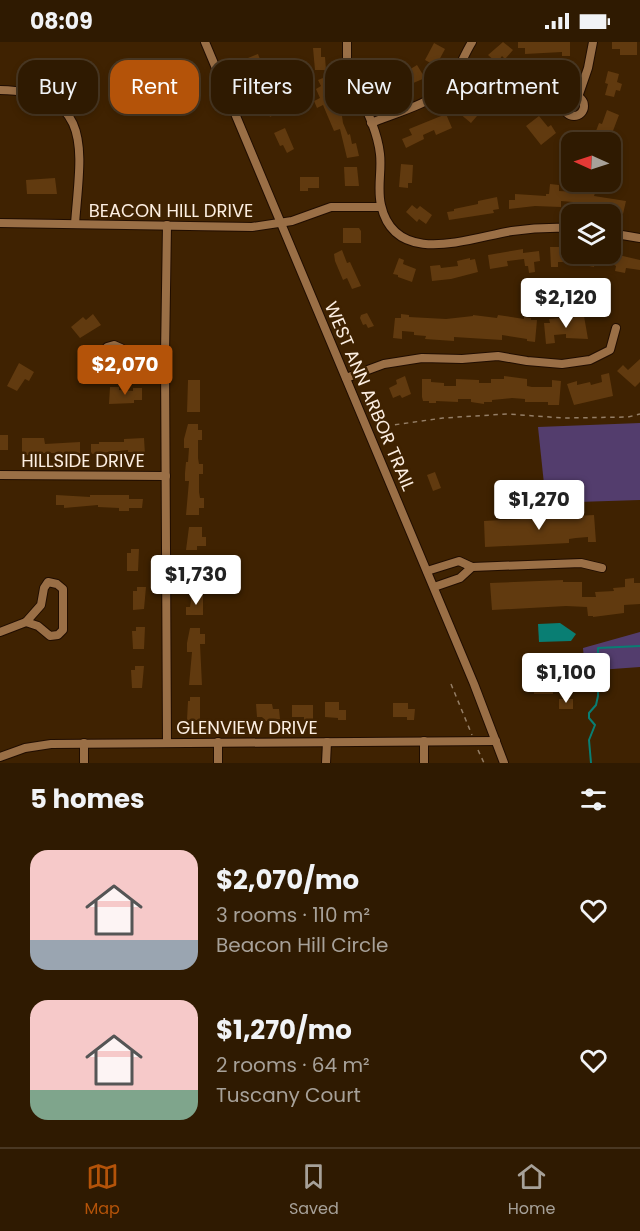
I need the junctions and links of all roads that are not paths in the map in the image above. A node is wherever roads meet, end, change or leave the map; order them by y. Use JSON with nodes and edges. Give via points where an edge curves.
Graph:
{"nodes":[{"id":1,"x":205,"y":42,"type":"edge"},
{"id":2,"x":347,"y":42,"type":"edge"},
{"id":3,"x":472,"y":42,"type":"edge"},
{"id":4,"x":593,"y":42,"type":"edge"},
{"id":5,"x":0,"y":90,"type":"edge"},
{"id":6,"x":580,"y":91,"type":"edge"},
{"id":7,"x":371,"y":123,"type":"junction"},
{"id":8,"x":381,"y":207,"type":"junction"},
{"id":9,"x":280,"y":222,"type":"junction"},
{"id":10,"x":0,"y":223,"type":"edge"},
{"id":11,"x":75,"y":224,"type":"junction"},
{"id":12,"x":167,"y":225,"type":"junction"},
{"id":13,"x":561,"y":228,"type":"edge"},
{"id":14,"x":621,"y":235,"type":"edge"},
{"id":15,"x":640,"y":238,"type":"edge"},
{"id":16,"x":616,"y":328,"type":"dead end"},
{"id":17,"x":126,"y":355,"type":"dead end"},
{"id":18,"x":165,"y":355,"type":"junction"},
{"id":19,"x":346,"y":378,"type":"junction"},
{"id":20,"x":0,"y":475,"type":"edge"},
{"id":21,"x":166,"y":476,"type":"junction"},
{"id":22,"x":471,"y":567,"type":"junction"},
{"id":23,"x":602,"y":568,"type":"dead end"},
{"id":24,"x":427,"y":571,"type":"junction"},
{"id":25,"x":434,"y":587,"type":"junction"},
{"id":26,"x":26,"y":622,"type":"junction"},
{"id":27,"x":0,"y":632,"type":"edge"},
{"id":28,"x":424,"y":741,"type":"junction"},
{"id":29,"x":495,"y":741,"type":"junction"},
{"id":30,"x":218,"y":742,"type":"junction"},
{"id":31,"x":327,"y":742,"type":"junction"},
{"id":32,"x":84,"y":743,"type":"junction"},
{"id":33,"x":167,"y":743,"type":"junction"},
{"id":34,"x":0,"y":757,"type":"edge"},
{"id":35,"x":84,"y":763,"type":"edge"},
{"id":36,"x":218,"y":763,"type":"edge"},
{"id":37,"x":326,"y":763,"type":"edge"},
{"id":38,"x":424,"y":763,"type":"edge"},
{"id":39,"x":504,"y":763,"type":"edge"}],
"edges":[{"from":1,"to":9,"type":"street","name":"WEST ANN ARBOR TRAIL"},
{"from":2,"to":7,"type":"street","via":[[346,62]]},
{"from":3,"to":7,"type":"street","via":[[442,90]]},
{"from":4,"to":6,"type":"street"},
{"from":5,"to":11,"type":"street","via":[[44,96],[60,106],[73,124],[80,153]]},
{"from":7,"to":8,"type":"street","via":[[380,152]]},
{"from":8,"to":9,"type":"street","name":"BEACON HILL DRIVE","via":[[331,207]]},
{"from":8,"to":13,"type":"street","via":[[397,233],[424,245],[525,229]]},
{"from":9,"to":12,"type":"street","name":"BEACON HILL DRIVE","via":[[252,226]]},
{"from":9,"to":19,"type":"street","name":"WEST ANN ARBOR TRAIL"},
{"from":10,"to":11,"type":"street","name":"BEACON HILL DRIVE"},
{"from":11,"to":12,"type":"street","name":"BEACON HILL DRIVE"},
{"from":12,"to":18,"type":"street"},
{"from":14,"to":15,"type":"street"},
{"from":16,"to":19,"type":"street","via":[[610,350],[582,362],[541,363],[498,356],[429,357],[384,364]]},
{"from":17,"to":18,"type":"street"},
{"from":18,"to":21,"type":"street"},
{"from":19,"to":24,"type":"street","name":"WEST ANN ARBOR TRAIL"},
{"from":20,"to":21,"type":"street","name":"HILLSIDE DRIVE"},
{"from":21,"to":33,"type":"street"},
{"from":22,"to":23,"type":"street","via":[[581,563]]},
{"from":22,"to":24,"type":"street","via":[[459,561]]},
{"from":22,"to":25,"type":"street","via":[[460,578]]},
{"from":24,"to":25,"type":"street","name":"WEST ANN ARBOR TRAIL"},
{"from":25,"to":29,"type":"street","name":"WEST ANN ARBOR TRAIL"},
{"from":26,"to":26,"type":"street","via":[[50,636],[58,635],[63,630],[63,589],[48,582],[41,605]]},
{"from":26,"to":27,"type":"street"},
{"from":28,"to":29,"type":"street","name":"GLENVIEW DRIVE"},
{"from":28,"to":31,"type":"street","name":"GLENVIEW DRIVE"},
{"from":28,"to":38,"type":"street"},
{"from":29,"to":39,"type":"street","name":"WEST ANN ARBOR TRAIL"},
{"from":30,"to":31,"type":"street","name":"GLENVIEW DRIVE"},
{"from":30,"to":33,"type":"street","name":"GLENVIEW DRIVE"},
{"from":30,"to":36,"type":"street"},
{"from":31,"to":37,"type":"street"},
{"from":32,"to":33,"type":"street","name":"GLENVIEW DRIVE"},
{"from":32,"to":34,"type":"street","name":"GLENVIEW DRIVE","via":[[40,745]]},
{"from":32,"to":35,"type":"street"}]}
